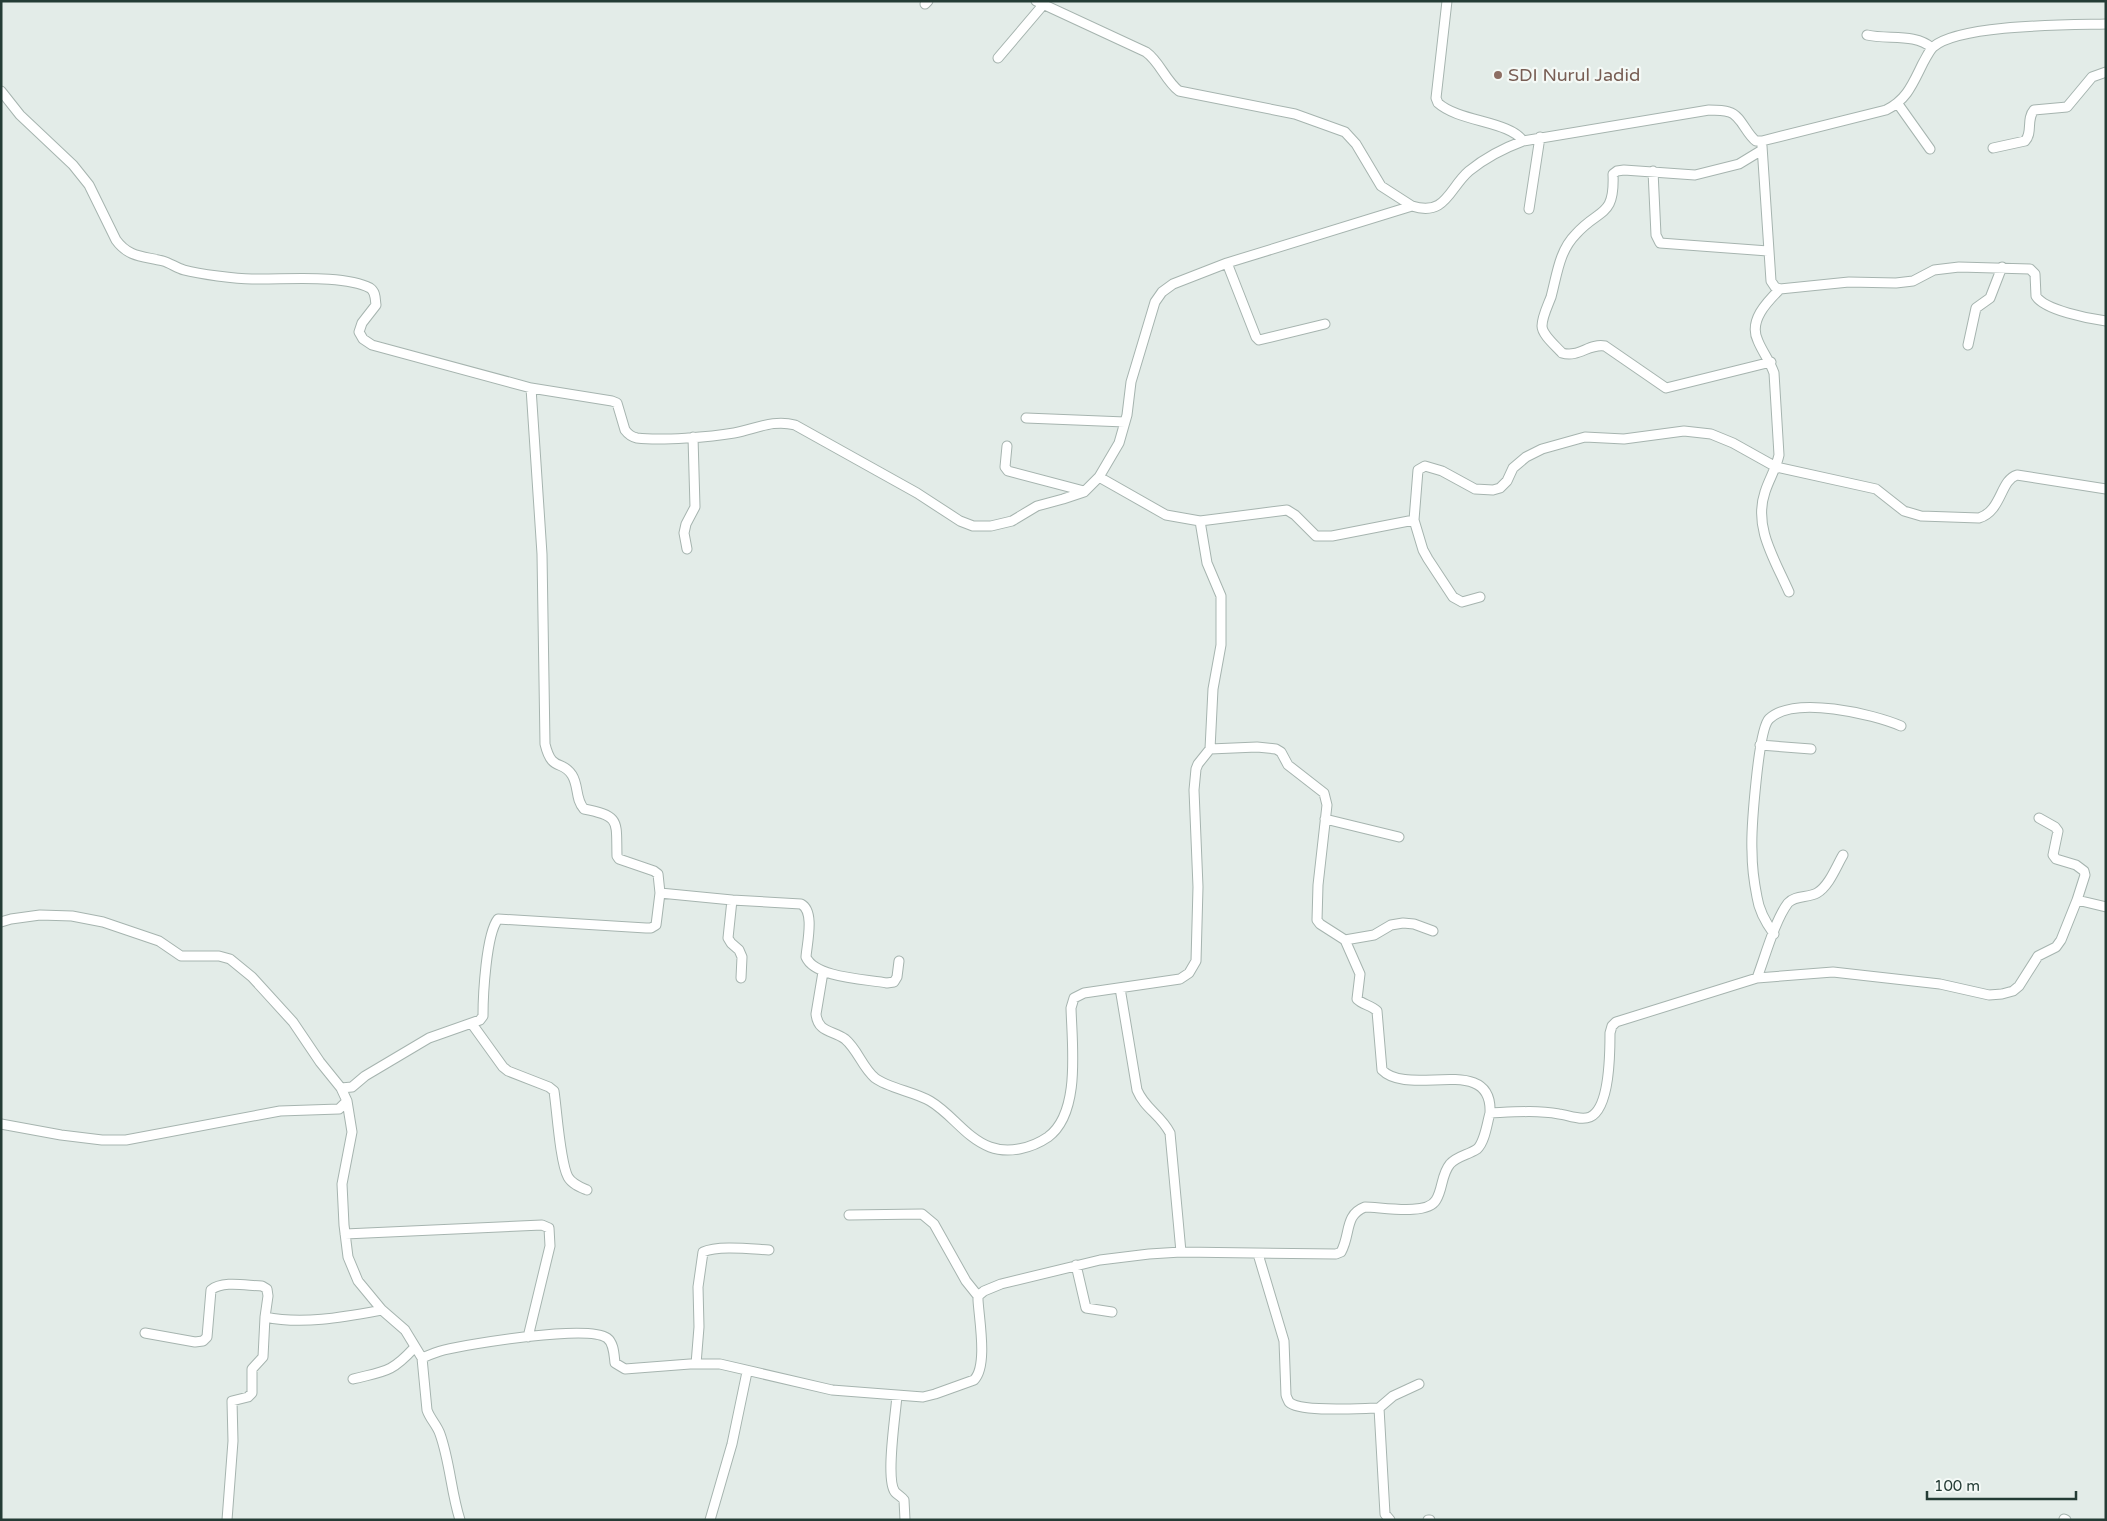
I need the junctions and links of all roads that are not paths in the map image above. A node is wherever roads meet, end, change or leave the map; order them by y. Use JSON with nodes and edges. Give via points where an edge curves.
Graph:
{"nodes":[{"id":1,"x":1447,"y":1,"type":"edge"},
{"id":2,"x":1040,"y":3,"type":"edge"},
{"id":3,"x":2106,"y":24,"type":"edge"},
{"id":4,"x":1867,"y":35,"type":"dead end"},
{"id":5,"x":1932,"y":48,"type":"junction"},
{"id":6,"x":998,"y":58,"type":"dead end"},
{"id":7,"x":2106,"y":72,"type":"edge"},
{"id":8,"x":1,"y":91,"type":"edge"},
{"id":9,"x":1898,"y":104,"type":"junction"},
{"id":10,"x":1540,"y":138,"type":"junction"},
{"id":11,"x":1523,"y":141,"type":"junction"},
{"id":12,"x":1762,"y":146,"type":"junction"},
{"id":13,"x":1993,"y":148,"type":"dead end"},
{"id":14,"x":1930,"y":149,"type":"dead end"},
{"id":15,"x":1653,"y":171,"type":"junction"},
{"id":16,"x":1412,"y":206,"type":"junction"},
{"id":17,"x":1529,"y":209,"type":"dead end"},
{"id":18,"x":1768,"y":251,"type":"junction"},
{"id":19,"x":1227,"y":263,"type":"junction"},
{"id":20,"x":2002,"y":267,"type":"junction"},
{"id":21,"x":1780,"y":289,"type":"junction"},
{"id":22,"x":2106,"y":322,"type":"edge"},
{"id":23,"x":1325,"y":324,"type":"dead end"},
{"id":24,"x":1968,"y":345,"type":"dead end"},
{"id":25,"x":1770,"y":362,"type":"junction"},
{"id":26,"x":531,"y":388,"type":"junction"},
{"id":27,"x":1026,"y":418,"type":"dead end"},
{"id":28,"x":1125,"y":422,"type":"junction"},
{"id":29,"x":693,"y":437,"type":"junction"},
{"id":30,"x":1007,"y":446,"type":"dead end"},
{"id":31,"x":1776,"y":467,"type":"junction"},
{"id":32,"x":1099,"y":478,"type":"junction"},
{"id":33,"x":2106,"y":490,"type":"edge"},
{"id":34,"x":1084,"y":492,"type":"junction"},
{"id":35,"x":1414,"y":520,"type":"junction"},
{"id":36,"x":1200,"y":521,"type":"junction"},
{"id":37,"x":687,"y":549,"type":"dead end"},
{"id":38,"x":1789,"y":592,"type":"dead end"},
{"id":39,"x":1480,"y":597,"type":"dead end"},
{"id":40,"x":1901,"y":726,"type":"dead end"},
{"id":41,"x":1760,"y":745,"type":"junction"},
{"id":42,"x":1210,"y":749,"type":"junction"},
{"id":43,"x":1811,"y":750,"type":"dead end"},
{"id":44,"x":2039,"y":818,"type":"dead end"},
{"id":45,"x":1325,"y":819,"type":"junction"},
{"id":46,"x":1399,"y":837,"type":"dead end"},
{"id":47,"x":1843,"y":855,"type":"dead end"},
{"id":48,"x":660,"y":893,"type":"junction"},
{"id":49,"x":732,"y":900,"type":"junction"},
{"id":50,"x":2077,"y":900,"type":"junction"},
{"id":51,"x":2106,"y":907,"type":"edge"},
{"id":52,"x":1,"y":922,"type":"edge"},
{"id":53,"x":1433,"y":931,"type":"dead end"},
{"id":54,"x":1774,"y":934,"type":"junction"},
{"id":55,"x":1345,"y":940,"type":"junction"},
{"id":56,"x":899,"y":961,"type":"dead end"},
{"id":57,"x":823,"y":972,"type":"junction"},
{"id":58,"x":740,"y":978,"type":"dead end"},
{"id":59,"x":1757,"y":978,"type":"junction"},
{"id":60,"x":1120,"y":988,"type":"junction"},
{"id":61,"x":472,"y":1024,"type":"junction"},
{"id":62,"x":341,"y":1088,"type":"junction"},
{"id":63,"x":347,"y":1100,"type":"junction"},
{"id":64,"x":1490,"y":1113,"type":"junction"},
{"id":65,"x":1,"y":1124,"type":"edge"},
{"id":66,"x":587,"y":1190,"type":"dead end"},
{"id":67,"x":849,"y":1215,"type":"dead end"},
{"id":68,"x":345,"y":1234,"type":"junction"},
{"id":69,"x":769,"y":1250,"type":"dead end"},
{"id":70,"x":1182,"y":1252,"type":"junction"},
{"id":71,"x":1258,"y":1254,"type":"junction"},
{"id":72,"x":1076,"y":1265,"type":"junction"},
{"id":73,"x":978,"y":1296,"type":"junction"},
{"id":74,"x":382,"y":1310,"type":"junction"},
{"id":75,"x":1112,"y":1312,"type":"dead end"},
{"id":76,"x":264,"y":1318,"type":"junction"},
{"id":77,"x":145,"y":1333,"type":"dead end"},
{"id":78,"x":528,"y":1337,"type":"junction"},
{"id":79,"x":414,"y":1348,"type":"junction"},
{"id":80,"x":422,"y":1358,"type":"junction"},
{"id":81,"x":696,"y":1364,"type":"junction"},
{"id":82,"x":747,"y":1372,"type":"junction"},
{"id":83,"x":353,"y":1379,"type":"dead end"},
{"id":84,"x":1419,"y":1384,"type":"dead end"},
{"id":85,"x":898,"y":1395,"type":"junction"},
{"id":86,"x":1380,"y":1408,"type":"junction"},
{"id":87,"x":227,"y":1520,"type":"edge"},
{"id":88,"x":460,"y":1520,"type":"edge"},
{"id":89,"x":710,"y":1520,"type":"edge"},
{"id":90,"x":905,"y":1520,"type":"edge"},
{"id":91,"x":1390,"y":1520,"type":"edge"}],
"edges":[{"from":1,"to":11,"type":"street","via":[[1438,103],[1461,116],[1511,131]]},
{"from":2,"to":6,"type":"street"},
{"from":2,"to":16,"type":"street","via":[[1146,52],[1172,86],[1179,90],[1295,114],[1345,132],[1382,186]]},
{"from":3,"to":5,"type":"street","via":[[2073,23],[1983,31],[1946,38]]},
{"from":4,"to":5,"type":"street","via":[[1920,40]]},
{"from":5,"to":9,"type":"street","via":[[1908,94]]},
{"from":7,"to":13,"type":"street","via":[[2092,77],[2067,107],[2034,110],[2025,141]]},
{"from":8,"to":26,"type":"street","via":[[20,115],[90,185],[116,240],[131,254],[185,270],[250,280],[314,278],[371,289],[376,305],[362,323],[360,332],[363,339],[372,345]]},
{"from":9,"to":12,"type":"street"},
{"from":9,"to":14,"type":"street"},
{"from":10,"to":11,"type":"street"},
{"from":10,"to":12,"type":"street","via":[[1709,110],[1734,114],[1751,138]]},
{"from":10,"to":17,"type":"street"},
{"from":11,"to":16,"type":"street","via":[[1478,164],[1439,205],[1420,209]]},
{"from":12,"to":15,"type":"street","via":[[1739,164],[1695,176]]},
{"from":12,"to":18,"type":"street"},
{"from":15,"to":18,"type":"street","via":[[1656,235],[1660,243]]},
{"from":15,"to":25,"type":"street","via":[[1624,170],[1613,174],[1609,206],[1575,234],[1557,267],[1542,329],[1562,353],[1575,355],[1594,346],[1605,346],[1666,388]]},
{"from":16,"to":19,"type":"street"},
{"from":18,"to":21,"type":"street","via":[[1771,281]]},
{"from":19,"to":23,"type":"street","via":[[1258,340]]},
{"from":19,"to":28,"type":"street","via":[[1173,284],[1155,302],[1131,382]]},
{"from":20,"to":21,"type":"street","via":[[1936,270],[1913,281],[1896,283],[1849,282]]},
{"from":20,"to":22,"type":"street","via":[[2034,271],[2036,296],[2043,303],[2079,317]]},
{"from":20,"to":24,"type":"street","via":[[1990,298],[1976,308]]},
{"from":21,"to":25,"type":"street","via":[[1764,307],[1755,328],[1757,339]]},
{"from":25,"to":31,"type":"street","via":[[1774,374],[1779,455]]},
{"from":26,"to":29,"type":"street","via":[[617,403],[625,430],[636,438]]},
{"from":26,"to":48,"type":"street","via":[[542,554],[546,749],[553,763],[574,777],[578,800],[584,809],[613,819],[619,859],[656,872]]},
{"from":27,"to":28,"type":"street"},
{"from":28,"to":32,"type":"street","via":[[1119,443]]},
{"from":29,"to":34,"type":"street","via":[[734,433],[773,422],[795,425],[973,526],[1012,521],[1037,506]]},
{"from":29,"to":37,"type":"street","via":[[695,507],[684,533]]},
{"from":30,"to":34,"type":"street","via":[[1005,467],[1008,471]]},
{"from":31,"to":33,"type":"street","via":[[1876,489],[1904,511],[1921,516],[1985,516],[2009,480],[2017,475]]},
{"from":31,"to":35,"type":"street","via":[[1711,434],[1684,430],[1624,439],[1585,438],[1542,449],[1526,457],[1513,468],[1500,488],[1493,490],[1476,489],[1428,465],[1422,466],[1418,470]]},
{"from":31,"to":38,"type":"street","via":[[1761,509],[1763,532]]},
{"from":32,"to":34,"type":"street"},
{"from":32,"to":36,"type":"street","via":[[1161,513]]},
{"from":35,"to":36,"type":"street","via":[[1332,536],[1316,536],[1287,510]]},
{"from":35,"to":39,"type":"street","via":[[1423,550],[1456,600],[1468,602]]},
{"from":36,"to":42,"type":"street","via":[[1207,563],[1221,596],[1221,645],[1213,689]]},
{"from":40,"to":41,"type":"street","via":[[1884,718],[1842,710],[1796,709],[1765,723]]},
{"from":41,"to":43,"type":"street"},
{"from":41,"to":54,"type":"street","via":[[1752,854],[1757,899],[1763,919]]},
{"from":42,"to":45,"type":"street","via":[[1257,747],[1281,752],[1288,765],[1324,793],[1327,805]]},
{"from":42,"to":60,"type":"street","via":[[1196,769],[1194,790],[1198,887],[1196,962],[1180,979]]},
{"from":44,"to":50,"type":"street","via":[[2058,832],[2056,859],[2084,871]]},
{"from":45,"to":46,"type":"street"},
{"from":45,"to":55,"type":"street","via":[[1317,920]]},
{"from":47,"to":54,"type":"street","via":[[1823,888],[1816,894],[1792,899],[1788,903]]},
{"from":48,"to":49,"type":"street"},
{"from":48,"to":61,"type":"street","via":[[656,924],[651,928],[498,919],[485,969],[483,1016]]},
{"from":49,"to":57,"type":"street","via":[[805,906],[809,915],[806,957],[808,963]]},
{"from":49,"to":58,"type":"street","via":[[728,938],[742,957]]},
{"from":50,"to":51,"type":"street"},
{"from":50,"to":59,"type":"street","via":[[2056,947],[2038,956],[2019,986],[2002,994],[1989,995],[1940,984],[1843,972]]},
{"from":52,"to":62,"type":"street","via":[[40,915],[72,916],[159,940],[181,956],[230,959],[252,977],[293,1022]]},
{"from":53,"to":55,"type":"street","via":[[1403,923],[1391,925],[1374,935]]},
{"from":54,"to":59,"type":"street"},
{"from":55,"to":64,"type":"street","via":[[1360,974],[1357,999],[1377,1011],[1382,1070],[1386,1075],[1400,1079],[1458,1079],[1476,1083],[1490,1102]]},
{"from":56,"to":57,"type":"street","via":[[894,982]]},
{"from":57,"to":60,"type":"street","via":[[816,1014],[826,1032],[843,1038],[852,1046],[868,1072],[877,1080],[930,1101],[972,1137],[1002,1150],[1021,1150],[1047,1137],[1061,1125],[1071,1087],[1071,1008],[1074,998],[1084,993]]},
{"from":59,"to":64,"type":"street","via":[[1616,1022],[1610,1033],[1606,1085],[1600,1106],[1589,1117],[1543,1111]]},
{"from":60,"to":70,"type":"street","via":[[1137,1090],[1142,1103],[1165,1123],[1170,1133]]},
{"from":61,"to":62,"type":"street","via":[[429,1038],[352,1087]]},
{"from":61,"to":66,"type":"street","via":[[508,1072],[554,1091],[568,1177]]},
{"from":62,"to":63,"type":"street"},
{"from":63,"to":65,"type":"street","via":[[340,1109],[280,1111],[126,1140],[61,1136]]},
{"from":63,"to":68,"type":"street","via":[[352,1132],[342,1184]]},
{"from":64,"to":71,"type":"street","via":[[1481,1144],[1451,1163],[1431,1205],[1412,1210],[1358,1209],[1352,1216],[1344,1247],[1336,1254]]},
{"from":67,"to":73,"type":"street","via":[[922,1214],[934,1224]]},
{"from":68,"to":74,"type":"street","via":[[348,1257],[355,1275]]},
{"from":68,"to":78,"type":"street","via":[[542,1224],[549,1228],[550,1246]]},
{"from":69,"to":81,"type":"street","via":[[703,1252],[698,1287]]},
{"from":70,"to":71,"type":"street"},
{"from":70,"to":72,"type":"street"},
{"from":71,"to":86,"type":"street","via":[[1284,1341],[1289,1402],[1316,1409]]},
{"from":72,"to":73,"type":"street","via":[[1001,1284]]},
{"from":72,"to":75,"type":"street","via":[[1086,1308]]},
{"from":73,"to":85,"type":"street","via":[[981,1344],[980,1370],[976,1378],[922,1397]]},
{"from":74,"to":76,"type":"street","via":[[338,1318],[292,1321]]},
{"from":74,"to":79,"type":"street","via":[[404,1330]]},
{"from":76,"to":77,"type":"street","via":[[267,1289],[227,1285],[211,1290],[207,1338],[203,1341]]},
{"from":76,"to":87,"type":"street","via":[[263,1357],[252,1369],[252,1393],[232,1402],[233,1441]]},
{"from":78,"to":80,"type":"street","via":[[443,1350]]},
{"from":78,"to":81,"type":"street","via":[[565,1333],[605,1337],[613,1347],[615,1363],[625,1369]]},
{"from":79,"to":80,"type":"street"},
{"from":79,"to":83,"type":"street","via":[[389,1370]]},
{"from":80,"to":88,"type":"street","via":[[427,1410],[440,1432]]},
{"from":81,"to":82,"type":"street","via":[[720,1364]]},
{"from":82,"to":85,"type":"street","via":[[832,1390]]},
{"from":82,"to":89,"type":"street","via":[[732,1444]]},
{"from":84,"to":86,"type":"street","via":[[1393,1396]]},
{"from":85,"to":90,"type":"street","via":[[891,1456],[892,1479],[896,1492],[904,1500]]},
{"from":86,"to":91,"type":"street","via":[[1385,1514]]}]}
